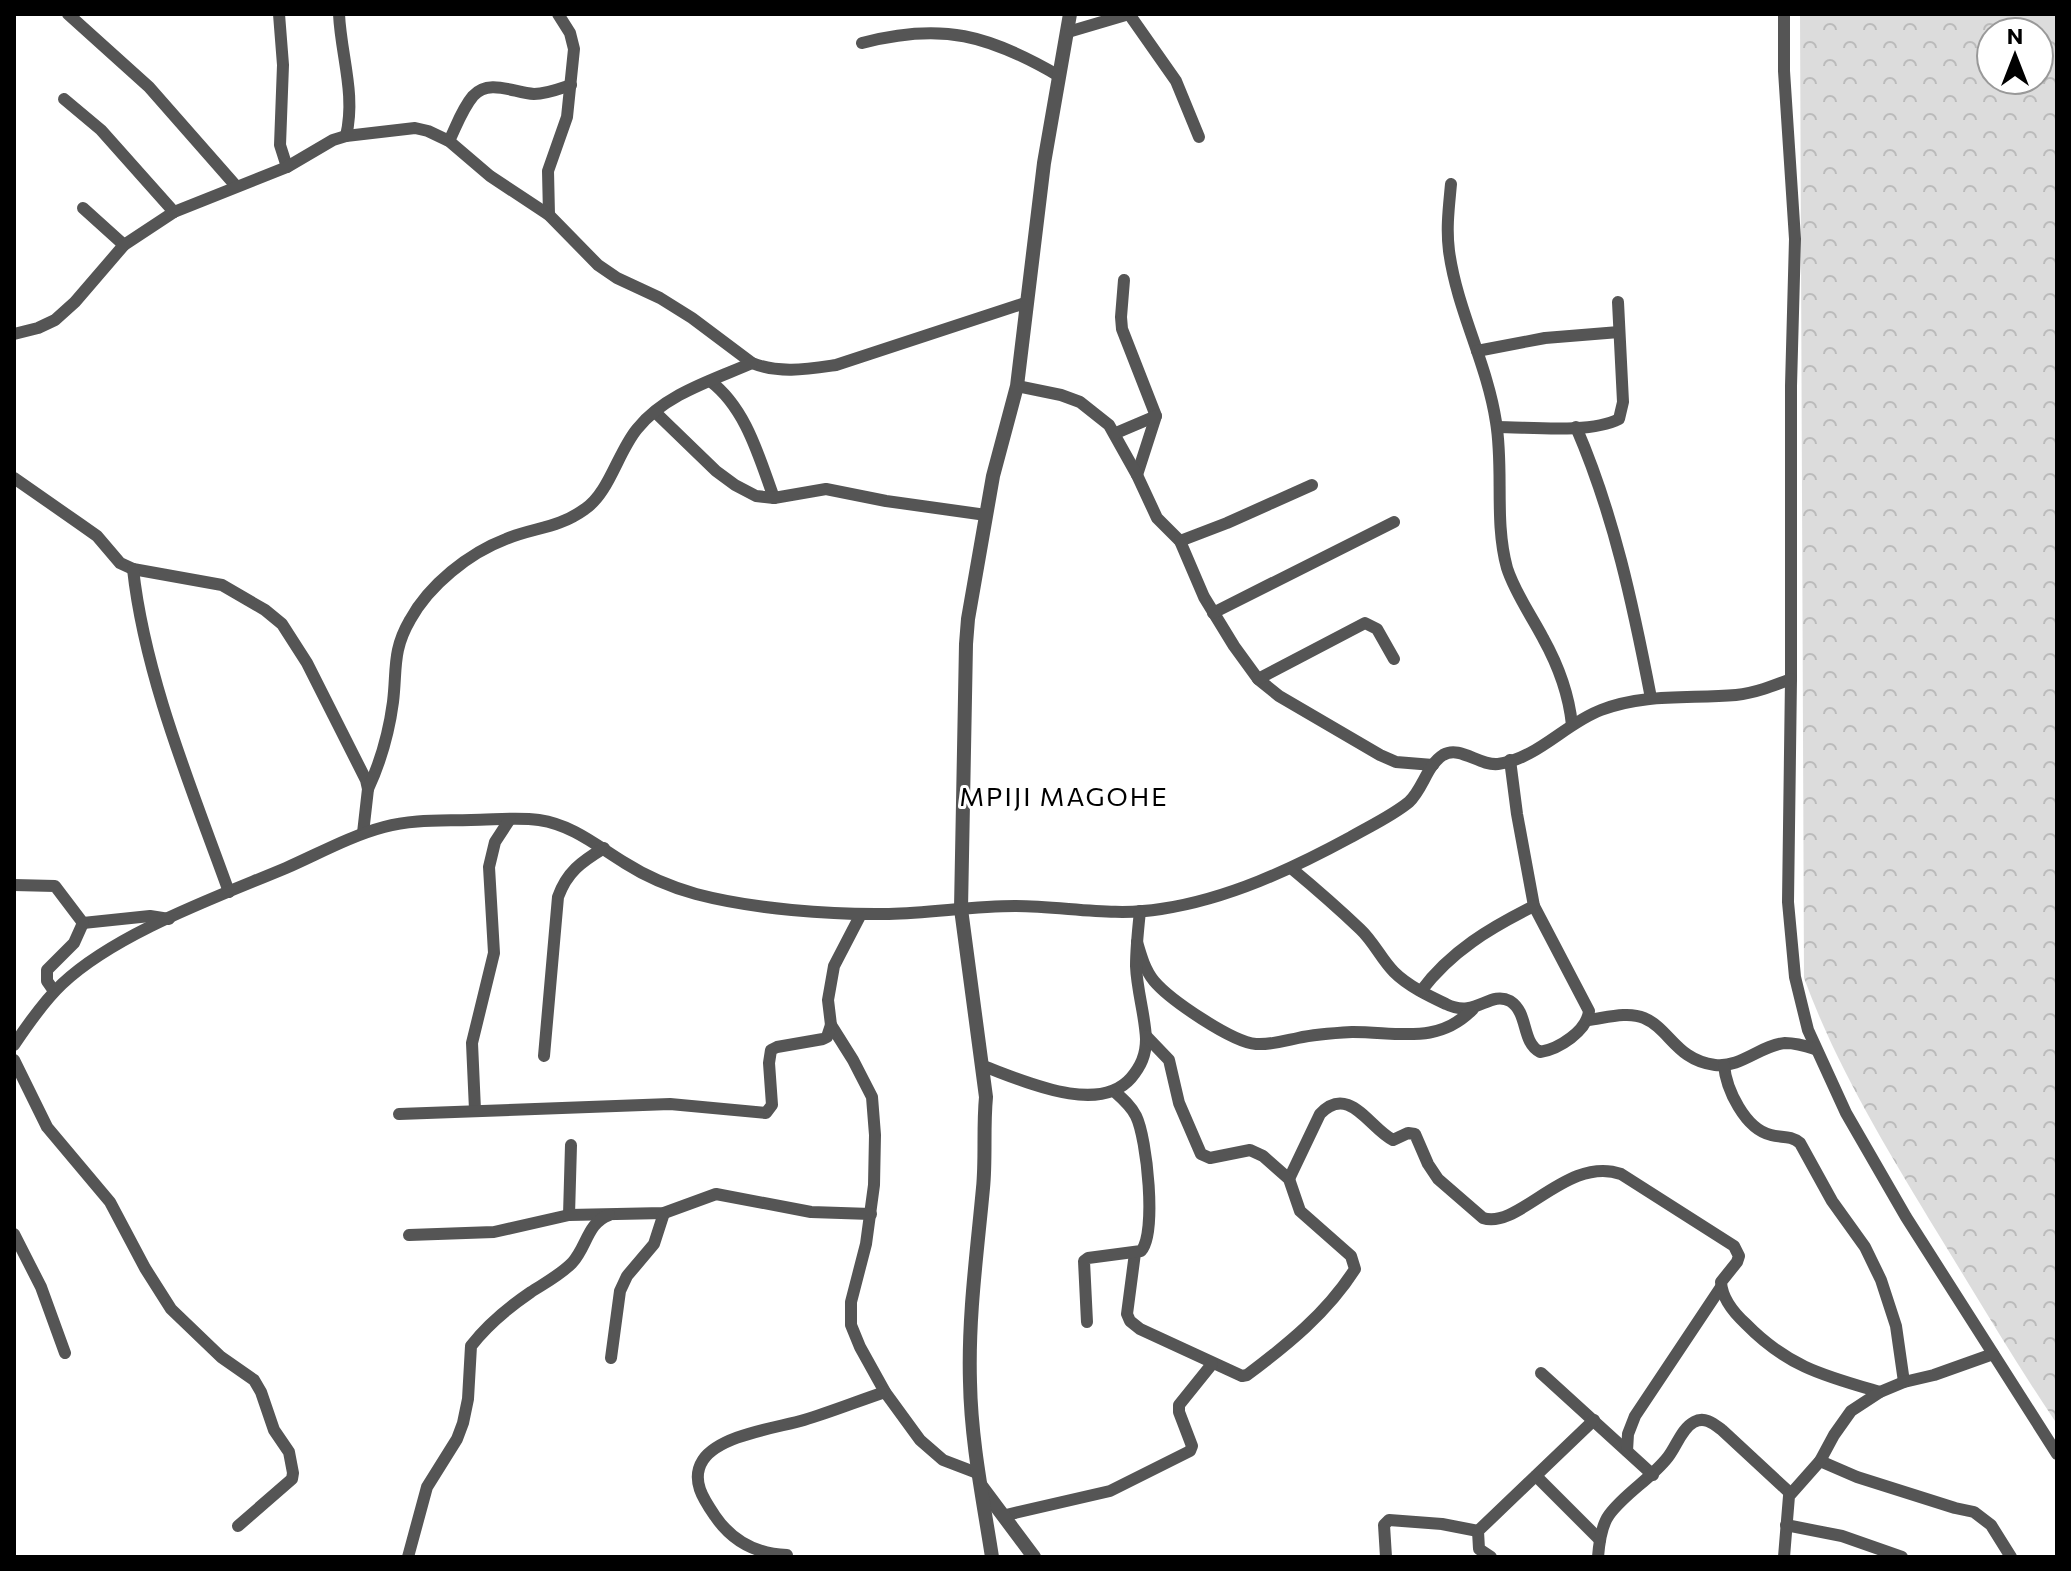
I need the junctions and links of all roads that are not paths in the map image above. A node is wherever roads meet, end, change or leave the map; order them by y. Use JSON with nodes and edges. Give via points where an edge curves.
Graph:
{"nodes":[{"id":1,"x":68,"y":14,"type":"edge"},
{"id":2,"x":279,"y":14,"type":"edge"},
{"id":3,"x":339,"y":14,"type":"edge"},
{"id":4,"x":558,"y":14,"type":"edge"},
{"id":5,"x":1070,"y":14,"type":"edge"},
{"id":6,"x":1129,"y":14,"type":"edge"},
{"id":7,"x":1784,"y":14,"type":"edge"},
{"id":8,"x":1068,"y":32,"type":"junction"},
{"id":9,"x":862,"y":43,"type":"dead end"},
{"id":10,"x":1059,"y":76,"type":"junction"},
{"id":11,"x":571,"y":85,"type":"junction"},
{"id":12,"x":64,"y":99,"type":"dead end"},
{"id":13,"x":346,"y":136,"type":"junction"},
{"id":14,"x":1199,"y":137,"type":"dead end"},
{"id":15,"x":449,"y":141,"type":"junction"},
{"id":16,"x":287,"y":167,"type":"junction"},
{"id":17,"x":1451,"y":184,"type":"dead end"},
{"id":18,"x":236,"y":186,"type":"junction"},
{"id":19,"x":83,"y":208,"type":"dead end"},
{"id":20,"x":174,"y":212,"type":"junction"},
{"id":21,"x":549,"y":215,"type":"junction"},
{"id":22,"x":124,"y":245,"type":"junction"},
{"id":23,"x":1124,"y":280,"type":"dead end"},
{"id":24,"x":1618,"y":302,"type":"dead end"},
{"id":25,"x":1025,"y":303,"type":"junction"},
{"id":26,"x":1619,"y":332,"type":"junction"},
{"id":27,"x":14,"y":334,"type":"edge"},
{"id":28,"x":1477,"y":351,"type":"junction"},
{"id":29,"x":752,"y":363,"type":"junction"},
{"id":30,"x":710,"y":381,"type":"junction"},
{"id":31,"x":1017,"y":386,"type":"junction"},
{"id":32,"x":655,"y":412,"type":"junction"},
{"id":33,"x":1156,"y":416,"type":"junction"},
{"id":34,"x":1497,"y":427,"type":"junction"},
{"id":35,"x":1576,"y":427,"type":"junction"},
{"id":36,"x":1116,"y":433,"type":"junction"},
{"id":37,"x":1137,"y":475,"type":"junction"},
{"id":38,"x":14,"y":478,"type":"edge"},
{"id":39,"x":1312,"y":485,"type":"dead end"},
{"id":40,"x":774,"y":498,"type":"junction"},
{"id":41,"x":986,"y":515,"type":"junction"},
{"id":42,"x":1394,"y":522,"type":"dead end"},
{"id":43,"x":1180,"y":541,"type":"junction"},
{"id":44,"x":133,"y":569,"type":"junction"},
{"id":45,"x":1213,"y":613,"type":"junction"},
{"id":46,"x":1394,"y":659,"type":"dead end"},
{"id":47,"x":1258,"y":679,"type":"junction"},
{"id":48,"x":1791,"y":679,"type":"junction"},
{"id":49,"x":1651,"y":698,"type":"junction"},
{"id":50,"x":1572,"y":725,"type":"junction"},
{"id":51,"x":1510,"y":760,"type":"junction"},
{"id":52,"x":1433,"y":765,"type":"junction"},
{"id":53,"x":368,"y":789,"type":"junction"},
{"id":54,"x":510,"y":819,"type":"junction"},
{"id":55,"x":363,"y":833,"type":"junction"},
{"id":56,"x":604,"y":848,"type":"junction"},
{"id":57,"x":1291,"y":868,"type":"junction"},
{"id":58,"x":14,"y":885,"type":"edge"},
{"id":59,"x":229,"y":892,"type":"junction"},
{"id":60,"x":1534,"y":906,"type":"junction"},
{"id":61,"x":961,"y":909,"type":"junction"},
{"id":62,"x":1140,"y":911,"type":"junction"},
{"id":63,"x":861,"y":914,"type":"junction"},
{"id":64,"x":169,"y":919,"type":"junction"},
{"id":65,"x":83,"y":923,"type":"junction"},
{"id":66,"x":1137,"y":942,"type":"junction"},
{"id":67,"x":54,"y":991,"type":"junction"},
{"id":68,"x":1421,"y":991,"type":"junction"},
{"id":69,"x":1473,"y":1009,"type":"junction"},
{"id":70,"x":1588,"y":1020,"type":"junction"},
{"id":71,"x":831,"y":1025,"type":"junction"},
{"id":72,"x":1146,"y":1036,"type":"junction"},
{"id":73,"x":16,"y":1040,"type":"edge"},
{"id":74,"x":1815,"y":1049,"type":"junction"},
{"id":75,"x":544,"y":1056,"type":"dead end"},
{"id":76,"x":14,"y":1060,"type":"edge"},
{"id":77,"x":1724,"y":1065,"type":"junction"},
{"id":78,"x":983,"y":1066,"type":"junction"},
{"id":79,"x":1115,"y":1092,"type":"junction"},
{"id":80,"x":475,"y":1110,"type":"junction"},
{"id":81,"x":399,"y":1114,"type":"dead end"},
{"id":82,"x":571,"y":1145,"type":"dead end"},
{"id":83,"x":1289,"y":1179,"type":"junction"},
{"id":84,"x":616,"y":1213,"type":"junction"},
{"id":85,"x":664,"y":1213,"type":"junction"},
{"id":86,"x":871,"y":1214,"type":"junction"},
{"id":87,"x":569,"y":1215,"type":"junction"},
{"id":88,"x":14,"y":1234,"type":"edge"},
{"id":89,"x":409,"y":1235,"type":"dead end"},
{"id":90,"x":1135,"y":1253,"type":"junction"},
{"id":91,"x":1721,"y":1287,"type":"junction"},
{"id":92,"x":1087,"y":1322,"type":"dead end"},
{"id":93,"x":65,"y":1353,"type":"dead end"},
{"id":94,"x":1993,"y":1354,"type":"junction"},
{"id":95,"x":611,"y":1358,"type":"dead end"},
{"id":96,"x":1212,"y":1364,"type":"junction"},
{"id":97,"x":1541,"y":1373,"type":"dead end"},
{"id":98,"x":1904,"y":1382,"type":"junction"},
{"id":99,"x":885,"y":1392,"type":"junction"},
{"id":100,"x":1880,"y":1392,"type":"junction"},
{"id":101,"x":1594,"y":1420,"type":"junction"},
{"id":102,"x":1627,"y":1451,"type":"junction"},
{"id":103,"x":2057,"y":1454,"type":"edge"},
{"id":104,"x":1820,"y":1461,"type":"junction"},
{"id":105,"x":1653,"y":1475,"type":"junction"},
{"id":106,"x":1536,"y":1476,"type":"junction"},
{"id":107,"x":979,"y":1479,"type":"junction"},
{"id":108,"x":1790,"y":1493,"type":"junction"},
{"id":109,"x":1006,"y":1515,"type":"junction"},
{"id":110,"x":1786,"y":1525,"type":"junction"},
{"id":111,"x":238,"y":1526,"type":"dead end"},
{"id":112,"x":1478,"y":1531,"type":"junction"},
{"id":113,"x":1600,"y":1540,"type":"junction"},
{"id":114,"x":787,"y":1555,"type":"edge"},
{"id":115,"x":408,"y":1557,"type":"edge"},
{"id":116,"x":992,"y":1557,"type":"edge"},
{"id":117,"x":1034,"y":1557,"type":"edge"},
{"id":118,"x":1386,"y":1557,"type":"edge"},
{"id":119,"x":1491,"y":1557,"type":"edge"},
{"id":120,"x":1598,"y":1557,"type":"edge"},
{"id":121,"x":1784,"y":1557,"type":"edge"},
{"id":122,"x":1902,"y":1557,"type":"edge"},
{"id":123,"x":2011,"y":1557,"type":"edge"}],
"edges":[{"from":1,"to":18,"type":"street","via":[[149,87]]},
{"from":2,"to":16,"type":"street","via":[[280,145]]},
{"from":3,"to":13,"type":"street","via":[[350,83]]},
{"from":4,"to":11,"type":"street","via":[[574,49]]},
{"from":5,"to":8,"type":"street"},
{"from":6,"to":8,"type":"street"},
{"from":6,"to":14,"type":"street","via":[[1176,81]]},
{"from":7,"to":48,"type":"street","via":[[1795,239]]},
{"from":8,"to":10,"type":"street"},
{"from":9,"to":10,"type":"street","via":[[907,33],[954,34],[1020,52]]},
{"from":10,"to":25,"type":"street"},
{"from":11,"to":15,"type":"street","via":[[535,94],[484,88],[468,104]]},
{"from":11,"to":21,"type":"street","via":[[567,117],[550,158]]},
{"from":12,"to":20,"type":"street","via":[[101,130]]},
{"from":13,"to":15,"type":"street","via":[[415,128]]},
{"from":13,"to":16,"type":"street"},
{"from":15,"to":21,"type":"street"},
{"from":16,"to":18,"type":"street"},
{"from":17,"to":28,"type":"street","via":[[1449,249]]},
{"from":18,"to":20,"type":"street"},
{"from":19,"to":22,"type":"street"},
{"from":20,"to":22,"type":"street"},
{"from":21,"to":29,"type":"street","via":[[598,265],[692,318]]},
{"from":22,"to":27,"type":"street","via":[[55,320]]},
{"from":23,"to":33,"type":"street","via":[[1122,329]]},
{"from":24,"to":26,"type":"street"},
{"from":25,"to":29,"type":"street","via":[[836,365],[779,370]]},
{"from":25,"to":31,"type":"street"},
{"from":26,"to":28,"type":"street"},
{"from":26,"to":35,"type":"street","via":[[1619,419]]},
{"from":28,"to":34,"type":"street"},
{"from":29,"to":30,"type":"street"},
{"from":30,"to":32,"type":"street"},
{"from":30,"to":40,"type":"street","via":[[740,416]]},
{"from":31,"to":36,"type":"street","via":[[1080,402]]},
{"from":31,"to":41,"type":"street"},
{"from":32,"to":40,"type":"street","via":[[735,485]]},
{"from":32,"to":53,"type":"street","via":[[636,430],[589,506],[554,527],[490,546],[451,574],[411,617],[398,647],[389,725]]},
{"from":33,"to":36,"type":"street"},
{"from":33,"to":37,"type":"street"},
{"from":34,"to":35,"type":"street"},
{"from":34,"to":50,"type":"street","via":[[1507,565],[1563,684]]},
{"from":35,"to":49,"type":"street","via":[[1619,545]]},
{"from":36,"to":37,"type":"street"},
{"from":37,"to":43,"type":"street","via":[[1157,518]]},
{"from":38,"to":44,"type":"street","via":[[89,530],[120,563]]},
{"from":39,"to":43,"type":"street"},
{"from":40,"to":41,"type":"street","via":[[826,489]]},
{"from":41,"to":61,"type":"street","via":[[966,644]]},
{"from":42,"to":45,"type":"street"},
{"from":43,"to":45,"type":"street"},
{"from":44,"to":53,"type":"street","via":[[222,585],[282,624],[307,663]]},
{"from":44,"to":59,"type":"street","via":[[138,614],[163,705]]},
{"from":45,"to":47,"type":"street"},
{"from":46,"to":47,"type":"street","via":[[1377,629],[1365,623]]},
{"from":47,"to":52,"type":"street","via":[[1380,755]]},
{"from":48,"to":49,"type":"street","via":[[1737,695]]},
{"from":48,"to":74,"type":"street","via":[[1788,926],[1795,977]]},
{"from":49,"to":50,"type":"street","via":[[1599,710]]},
{"from":50,"to":51,"type":"street"},
{"from":51,"to":52,"type":"street","via":[[1488,764],[1454,752]]},
{"from":51,"to":60,"type":"street"},
{"from":52,"to":57,"type":"street","via":[[1408,802]]},
{"from":53,"to":55,"type":"street"},
{"from":54,"to":55,"type":"street","via":[[404,822]]},
{"from":54,"to":56,"type":"street","via":[[559,825]]},
{"from":54,"to":80,"type":"street","via":[[495,842],[489,867],[494,953],[472,1043]]},
{"from":55,"to":59,"type":"street"},
{"from":56,"to":63,"type":"street","via":[[649,876],[702,895]]},
{"from":56,"to":75,"type":"street","via":[[575,866],[558,897]]},
{"from":57,"to":62,"type":"street","via":[[1206,900]]},
{"from":57,"to":68,"type":"street","via":[[1361,929],[1394,973]]},
{"from":58,"to":65,"type":"street","via":[[55,886]]},
{"from":59,"to":64,"type":"street"},
{"from":60,"to":68,"type":"street","via":[[1471,941]]},
{"from":60,"to":70,"type":"street","via":[[1587,1003]]},
{"from":61,"to":62,"type":"street"},
{"from":61,"to":63,"type":"street"},
{"from":61,"to":78,"type":"street"},
{"from":62,"to":66,"type":"street"},
{"from":63,"to":71,"type":"street","via":[[828,987]]},
{"from":64,"to":65,"type":"street"},
{"from":64,"to":67,"type":"street","via":[[95,959]]},
{"from":65,"to":67,"type":"street","via":[[74,943],[47,970]]},
{"from":66,"to":69,"type":"street","via":[[1147,970],[1165,992],[1242,1042],[1274,1044],[1352,1032],[1421,1035],[1450,1028]]},
{"from":66,"to":72,"type":"street"},
{"from":67,"to":73,"type":"street"},
{"from":68,"to":69,"type":"street","via":[[1449,1006]]},
{"from":69,"to":70,"type":"street","via":[[1495,999],[1511,1002],[1521,1013],[1531,1045],[1540,1052],[1554,1048]]},
{"from":70,"to":77,"type":"street","via":[[1643,1017],[1682,1051],[1702,1062]]},
{"from":71,"to":80,"type":"street","via":[[823,1039],[771,1050],[772,1105],[766,1113],[679,1104]]},
{"from":71,"to":86,"type":"street","via":[[872,1097],[876,1158]]},
{"from":72,"to":79,"type":"street","via":[[1140,1067]]},
{"from":72,"to":83,"type":"street","via":[[1169,1060],[1201,1154],[1210,1158],[1250,1150]]},
{"from":74,"to":77,"type":"street","via":[[1784,1043]]},
{"from":74,"to":94,"type":"street","via":[[1881,1175]]},
{"from":76,"to":111,"type":"street","via":[[47,1127],[110,1202],[171,1309],[254,1380],[261,1392],[274,1430],[289,1452],[292,1479]]},
{"from":77,"to":98,"type":"street","via":[[1736,1103],[1759,1130],[1800,1143],[1865,1247],[1889,1299]]},
{"from":78,"to":79,"type":"street","via":[[1037,1086],[1099,1095]]},
{"from":78,"to":107,"type":"street","via":[[983,1184],[970,1383]]},
{"from":79,"to":90,"type":"street","via":[[1137,1117],[1147,1156],[1148,1239]]},
{"from":80,"to":81,"type":"street"},
{"from":82,"to":87,"type":"street"},
{"from":83,"to":91,"type":"street","via":[[1320,1114],[1337,1104],[1359,1111],[1393,1140],[1415,1134],[1438,1179],[1491,1220],[1591,1171],[1610,1171],[1734,1246],[1739,1256]]},
{"from":83,"to":96,"type":"street","via":[[1300,1211],[1351,1256],[1355,1269],[1317,1318],[1247,1375]]},
{"from":84,"to":85,"type":"street"},
{"from":84,"to":87,"type":"street"},
{"from":84,"to":115,"type":"street","via":[[597,1221],[571,1264],[503,1312],[471,1346],[463,1423],[427,1487]]},
{"from":85,"to":86,"type":"street","via":[[725,1194],[800,1210]]},
{"from":85,"to":95,"type":"street","via":[[654,1244],[620,1291]]},
{"from":86,"to":99,"type":"street","via":[[850,1315],[860,1347]]},
{"from":87,"to":89,"type":"street","via":[[494,1232]]},
{"from":88,"to":93,"type":"street"},
{"from":90,"to":92,"type":"street","via":[[1084,1261]]},
{"from":90,"to":96,"type":"street","via":[[1130,1321]]},
{"from":91,"to":100,"type":"street","via":[[1737,1315],[1775,1352],[1812,1371]]},
{"from":91,"to":102,"type":"street","via":[[1635,1416]]},
{"from":94,"to":98,"type":"street"},
{"from":94,"to":103,"type":"street"},
{"from":96,"to":109,"type":"street","via":[[1179,1405],[1190,1451],[1110,1491]]},
{"from":97,"to":101,"type":"street"},
{"from":98,"to":100,"type":"street"},
{"from":99,"to":107,"type":"street","via":[[935,1455]]},
{"from":99,"to":114,"type":"street","via":[[804,1420],[748,1428],[710,1453],[699,1470],[705,1500],[729,1535],[767,1554]]},
{"from":100,"to":104,"type":"street","via":[[1851,1411]]},
{"from":101,"to":102,"type":"street"},
{"from":101,"to":106,"type":"street"},
{"from":102,"to":105,"type":"street"},
{"from":104,"to":108,"type":"street"},
{"from":104,"to":123,"type":"street","via":[[1974,1512],[1991,1525]]},
{"from":105,"to":108,"type":"street","via":[[1691,1424],[1707,1420]]},
{"from":105,"to":113,"type":"street","via":[[1608,1516]]},
{"from":106,"to":112,"type":"street"},
{"from":106,"to":113,"type":"street"},
{"from":107,"to":109,"type":"street"},
{"from":107,"to":116,"type":"street"},
{"from":108,"to":110,"type":"street"},
{"from":109,"to":117,"type":"street"},
{"from":110,"to":121,"type":"street"},
{"from":110,"to":122,"type":"street","via":[[1842,1536]]},
{"from":112,"to":118,"type":"street","via":[[1389,1520],[1384,1525]]},
{"from":112,"to":119,"type":"street","via":[[1479,1549]]},
{"from":113,"to":120,"type":"street"}]}
